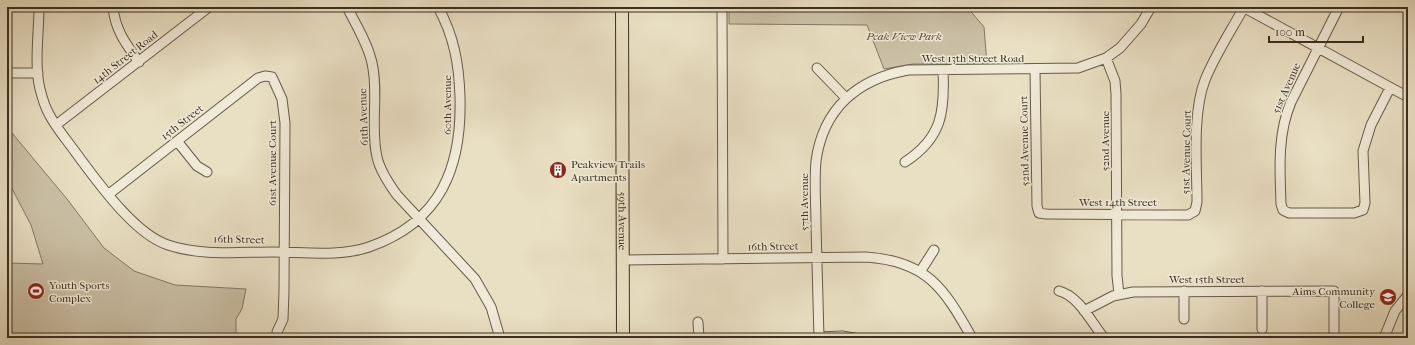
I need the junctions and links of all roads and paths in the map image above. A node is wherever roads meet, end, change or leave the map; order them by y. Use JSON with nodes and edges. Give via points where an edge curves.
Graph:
{"nodes":[{"id":1,"x":39,"y":7,"type":"edge"},
{"id":2,"x":113,"y":7,"type":"edge"},
{"id":3,"x":209,"y":7,"type":"edge"},
{"id":4,"x":347,"y":7,"type":"edge"},
{"id":5,"x":438,"y":7,"type":"edge"},
{"id":6,"x":622,"y":7,"type":"edge"},
{"id":7,"x":722,"y":7,"type":"edge"},
{"id":8,"x":1151,"y":7,"type":"edge"},
{"id":9,"x":1244,"y":7,"type":"edge"},
{"id":10,"x":1339,"y":7,"type":"edge"},
{"id":11,"x":1318,"y":47,"type":"junction"},
{"id":12,"x":1106,"y":58,"type":"junction"},
{"id":13,"x":139,"y":62,"type":"junction"},
{"id":14,"x":817,"y":68,"type":"dead end"},
{"id":15,"x":943,"y":70,"type":"junction"},
{"id":16,"x":1035,"y":70,"type":"junction"},
{"id":17,"x":7,"y":72,"type":"edge"},
{"id":18,"x":38,"y":73,"type":"junction"},
{"id":19,"x":272,"y":77,"type":"joint"},
{"id":20,"x":1390,"y":88,"type":"junction"},
{"id":21,"x":1408,"y":97,"type":"edge"},
{"id":22,"x":846,"y":98,"type":"junction"},
{"id":23,"x":56,"y":125,"type":"junction"},
{"id":24,"x":177,"y":141,"type":"junction"},
{"id":25,"x":905,"y":162,"type":"dead end"},
{"id":26,"x":207,"y":172,"type":"dead end"},
{"id":27,"x":109,"y":194,"type":"junction"},
{"id":28,"x":1195,"y":211,"type":"joint"},
{"id":29,"x":1039,"y":212,"type":"joint"},
{"id":30,"x":1117,"y":214,"type":"junction"},
{"id":31,"x":420,"y":218,"type":"junction"},
{"id":32,"x":934,"y":250,"type":"dead end"},
{"id":33,"x":284,"y":252,"type":"junction"},
{"id":34,"x":817,"y":258,"type":"junction"},
{"id":35,"x":722,"y":259,"type":"junction"},
{"id":36,"x":623,"y":260,"type":"junction"},
{"id":37,"x":920,"y":272,"type":"junction"},
{"id":38,"x":1059,"y":290,"type":"dead end"},
{"id":39,"x":1184,"y":291,"type":"junction"},
{"id":40,"x":1262,"y":291,"type":"junction"},
{"id":41,"x":1120,"y":294,"type":"junction"},
{"id":42,"x":1408,"y":295,"type":"edge"},
{"id":43,"x":1084,"y":311,"type":"junction"},
{"id":44,"x":1184,"y":319,"type":"dead end"},
{"id":45,"x":698,"y":322,"type":"dead end"},
{"id":46,"x":1262,"y":329,"type":"dead end"},
{"id":47,"x":277,"y":332,"type":"dead end"},
{"id":48,"x":819,"y":337,"type":"edge"},
{"id":49,"x":500,"y":338,"type":"edge"},
{"id":50,"x":623,"y":338,"type":"edge"},
{"id":51,"x":700,"y":338,"type":"edge"},
{"id":52,"x":854,"y":338,"type":"edge"},
{"id":53,"x":972,"y":338,"type":"edge"},
{"id":54,"x":1104,"y":338,"type":"edge"},
{"id":55,"x":1334,"y":338,"type":"edge"},
{"id":56,"x":1384,"y":338,"type":"edge"}],
"edges":[{"from":1,"to":18,"type":"street","name":"16th Street"},
{"from":2,"to":13,"type":"street","via":[[121,37]]},
{"from":3,"to":13,"type":"street","name":"14th Street Road"},
{"from":4,"to":31,"type":"street","name":"61th Avenue","via":[[372,62],[377,158],[387,182]]},
{"from":5,"to":31,"type":"street","name":"60th Avenue","via":[[454,43],[459,67],[461,125],[450,173],[436,200]]},
{"from":6,"to":36,"type":"main road","name":"59th Avenue"},
{"from":7,"to":35,"type":"street"},
{"from":8,"to":12,"type":"street","via":[[1130,38]]},
{"from":9,"to":11,"type":"street"},
{"from":9,"to":28,"type":"street","name":"51st Avenue Court","via":[[1211,67],[1200,94]]},
{"from":10,"to":11,"type":"street","name":"51st Avenue"},
{"from":11,"to":20,"type":"street"},
{"from":11,"to":20,"type":"street","name":"51st Avenue","via":[[1290,102],[1283,125],[1280,145],[1283,210],[1354,213],[1363,210],[1364,151],[1371,125]]},
{"from":12,"to":16,"type":"street","name":"West 13th Street Road","via":[[1078,68]]},
{"from":12,"to":30,"type":"street","name":"52nd Avenue","via":[[1115,82],[1116,94]]},
{"from":13,"to":23,"type":"street","name":"14th Street Road"},
{"from":14,"to":22,"type":"street"},
{"from":15,"to":16,"type":"street","name":"West 13th Street Road"},
{"from":15,"to":22,"type":"street","name":"West 13th Street Road","via":[[908,70],[886,75],[862,86]]},
{"from":15,"to":25,"type":"street","via":[[944,102],[936,131],[923,149]]},
{"from":16,"to":29,"type":"street","name":"52nd Avenue Court"},
{"from":17,"to":18,"type":"street"},
{"from":18,"to":23,"type":"street","name":"16th Street","via":[[44,103]]},
{"from":19,"to":24,"type":"street","name":"15th Street","via":[[258,78]]},
{"from":19,"to":33,"type":"street","name":"61st Avenue Court","via":[[282,99],[285,123]]},
{"from":20,"to":21,"type":"street"},
{"from":22,"to":34,"type":"street","name":"57th Avenue","via":[[828,123],[818,150]]},
{"from":23,"to":27,"type":"street","name":"16th Street"},
{"from":24,"to":26,"type":"street","via":[[197,166]]},
{"from":24,"to":27,"type":"street","name":"15th Street"},
{"from":27,"to":33,"type":"street","name":"16th Street","via":[[135,225],[152,238],[168,245],[192,250]]},
{"from":28,"to":30,"type":"street","name":"West 14th Street","via":[[1188,215]]},
{"from":29,"to":30,"type":"street","name":"West 14th Street"},
{"from":30,"to":41,"type":"street","name":"52nd Avenue","via":[[1117,276]]},
{"from":31,"to":33,"type":"street","name":"16th Street","via":[[368,248],[351,251]]},
{"from":31,"to":49,"type":"street","via":[[475,279],[491,307]]},
{"from":32,"to":37,"type":"street"},
{"from":33,"to":47,"type":"street","name":"61st Avenue Court","via":[[283,319]]},
{"from":34,"to":35,"type":"street","name":"16th Street"},
{"from":34,"to":37,"type":"street","name":"16th Street","via":[[881,258],[901,262]]},
{"from":34,"to":48,"type":"street","name":"57th Avenue"},
{"from":35,"to":36,"type":"street","name":"16th Street"},
{"from":36,"to":50,"type":"main road","name":"59th Avenue"},
{"from":37,"to":53,"type":"street","name":"16th Street","via":[[945,292]]},
{"from":38,"to":43,"type":"street","via":[[1074,298]]},
{"from":39,"to":40,"type":"street","name":"West 15th Street"},
{"from":39,"to":41,"type":"street","name":"West 15th Street"},
{"from":39,"to":44,"type":"street"},
{"from":40,"to":46,"type":"street"},
{"from":40,"to":55,"type":"street","name":"West 15th Street","via":[[1334,291]]},
{"from":41,"to":43,"type":"street","name":"West 15th Street","via":[[1098,302]]},
{"from":42,"to":56,"type":"street","via":[[1395,311]]},
{"from":43,"to":54,"type":"street"},
{"from":45,"to":51,"type":"street"},
{"from":48,"to":52,"type":"street"}]}
